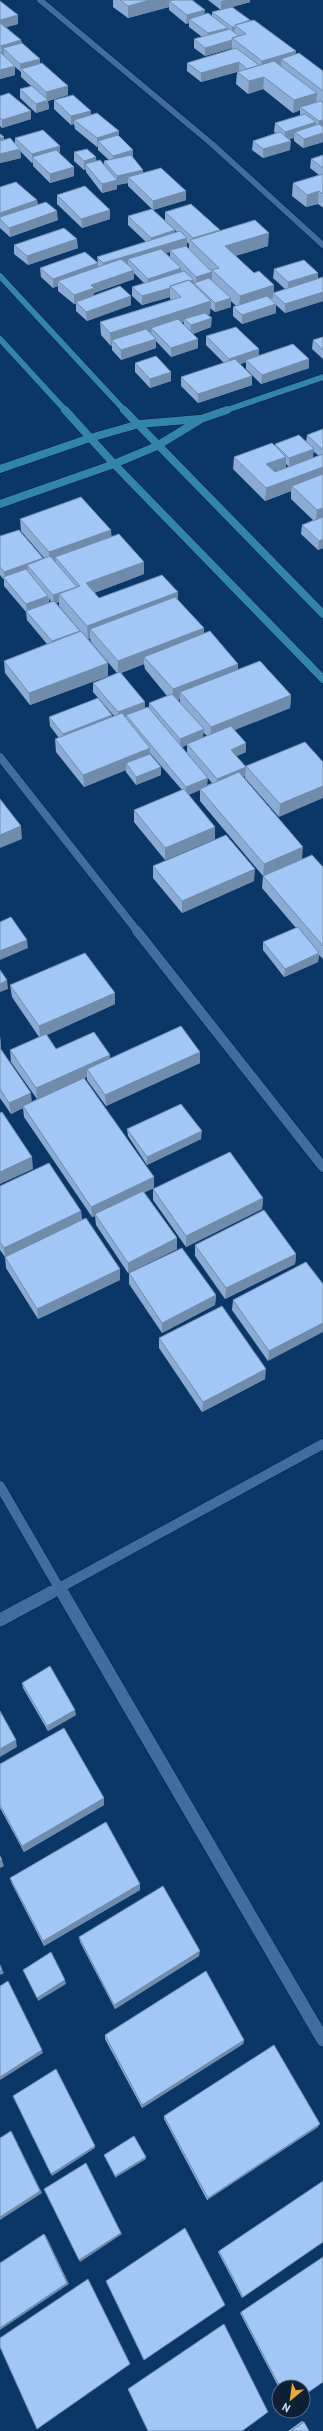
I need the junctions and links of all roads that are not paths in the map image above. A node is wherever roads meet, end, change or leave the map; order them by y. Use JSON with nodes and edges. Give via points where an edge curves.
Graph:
{"nodes":[{"id":1,"x":40,"y":0,"type":"edge"},
{"id":2,"x":323,"y":245,"type":"edge"},
{"id":3,"x":0,"y":276,"type":"edge"},
{"id":4,"x":0,"y":339,"type":"edge"},
{"id":5,"x":323,"y":377,"type":"edge"},
{"id":6,"x":201,"y":419,"type":"junction"},
{"id":7,"x":139,"y":424,"type":"junction"},
{"id":8,"x":90,"y":438,"type":"junction"},
{"id":9,"x":157,"y":446,"type":"junction"},
{"id":10,"x":114,"y":464,"type":"junction"},
{"id":11,"x":0,"y":469,"type":"edge"},
{"id":12,"x":0,"y":504,"type":"edge"},
{"id":13,"x":323,"y":614,"type":"edge"},
{"id":14,"x":323,"y":679,"type":"edge"},
{"id":15,"x":0,"y":757,"type":"edge"},
{"id":16,"x":323,"y":1167,"type":"edge"},
{"id":17,"x":323,"y":1444,"type":"edge"},
{"id":18,"x":0,"y":1486,"type":"edge"},
{"id":19,"x":60,"y":1587,"type":"junction"},
{"id":20,"x":0,"y":1620,"type":"edge"},
{"id":21,"x":323,"y":2040,"type":"edge"}],
"edges":[{"from":1,"to":2,"type":"street","via":[[212,144]]},
{"from":3,"to":7,"type":"main road"},
{"from":4,"to":8,"type":"main road"},
{"from":5,"to":6,"type":"main road"},
{"from":6,"to":7,"type":"main road"},
{"from":6,"to":9,"type":"main road"},
{"from":7,"to":8,"type":"main road"},
{"from":7,"to":9,"type":"main road"},
{"from":8,"to":10,"type":"main road"},
{"from":8,"to":11,"type":"main road"},
{"from":9,"to":10,"type":"main road"},
{"from":9,"to":13,"type":"main road"},
{"from":10,"to":12,"type":"main road"},
{"from":10,"to":14,"type":"main road"},
{"from":15,"to":16,"type":"street"},
{"from":17,"to":19,"type":"street"},
{"from":18,"to":19,"type":"street"},
{"from":19,"to":20,"type":"street"},
{"from":19,"to":21,"type":"street"}]}
